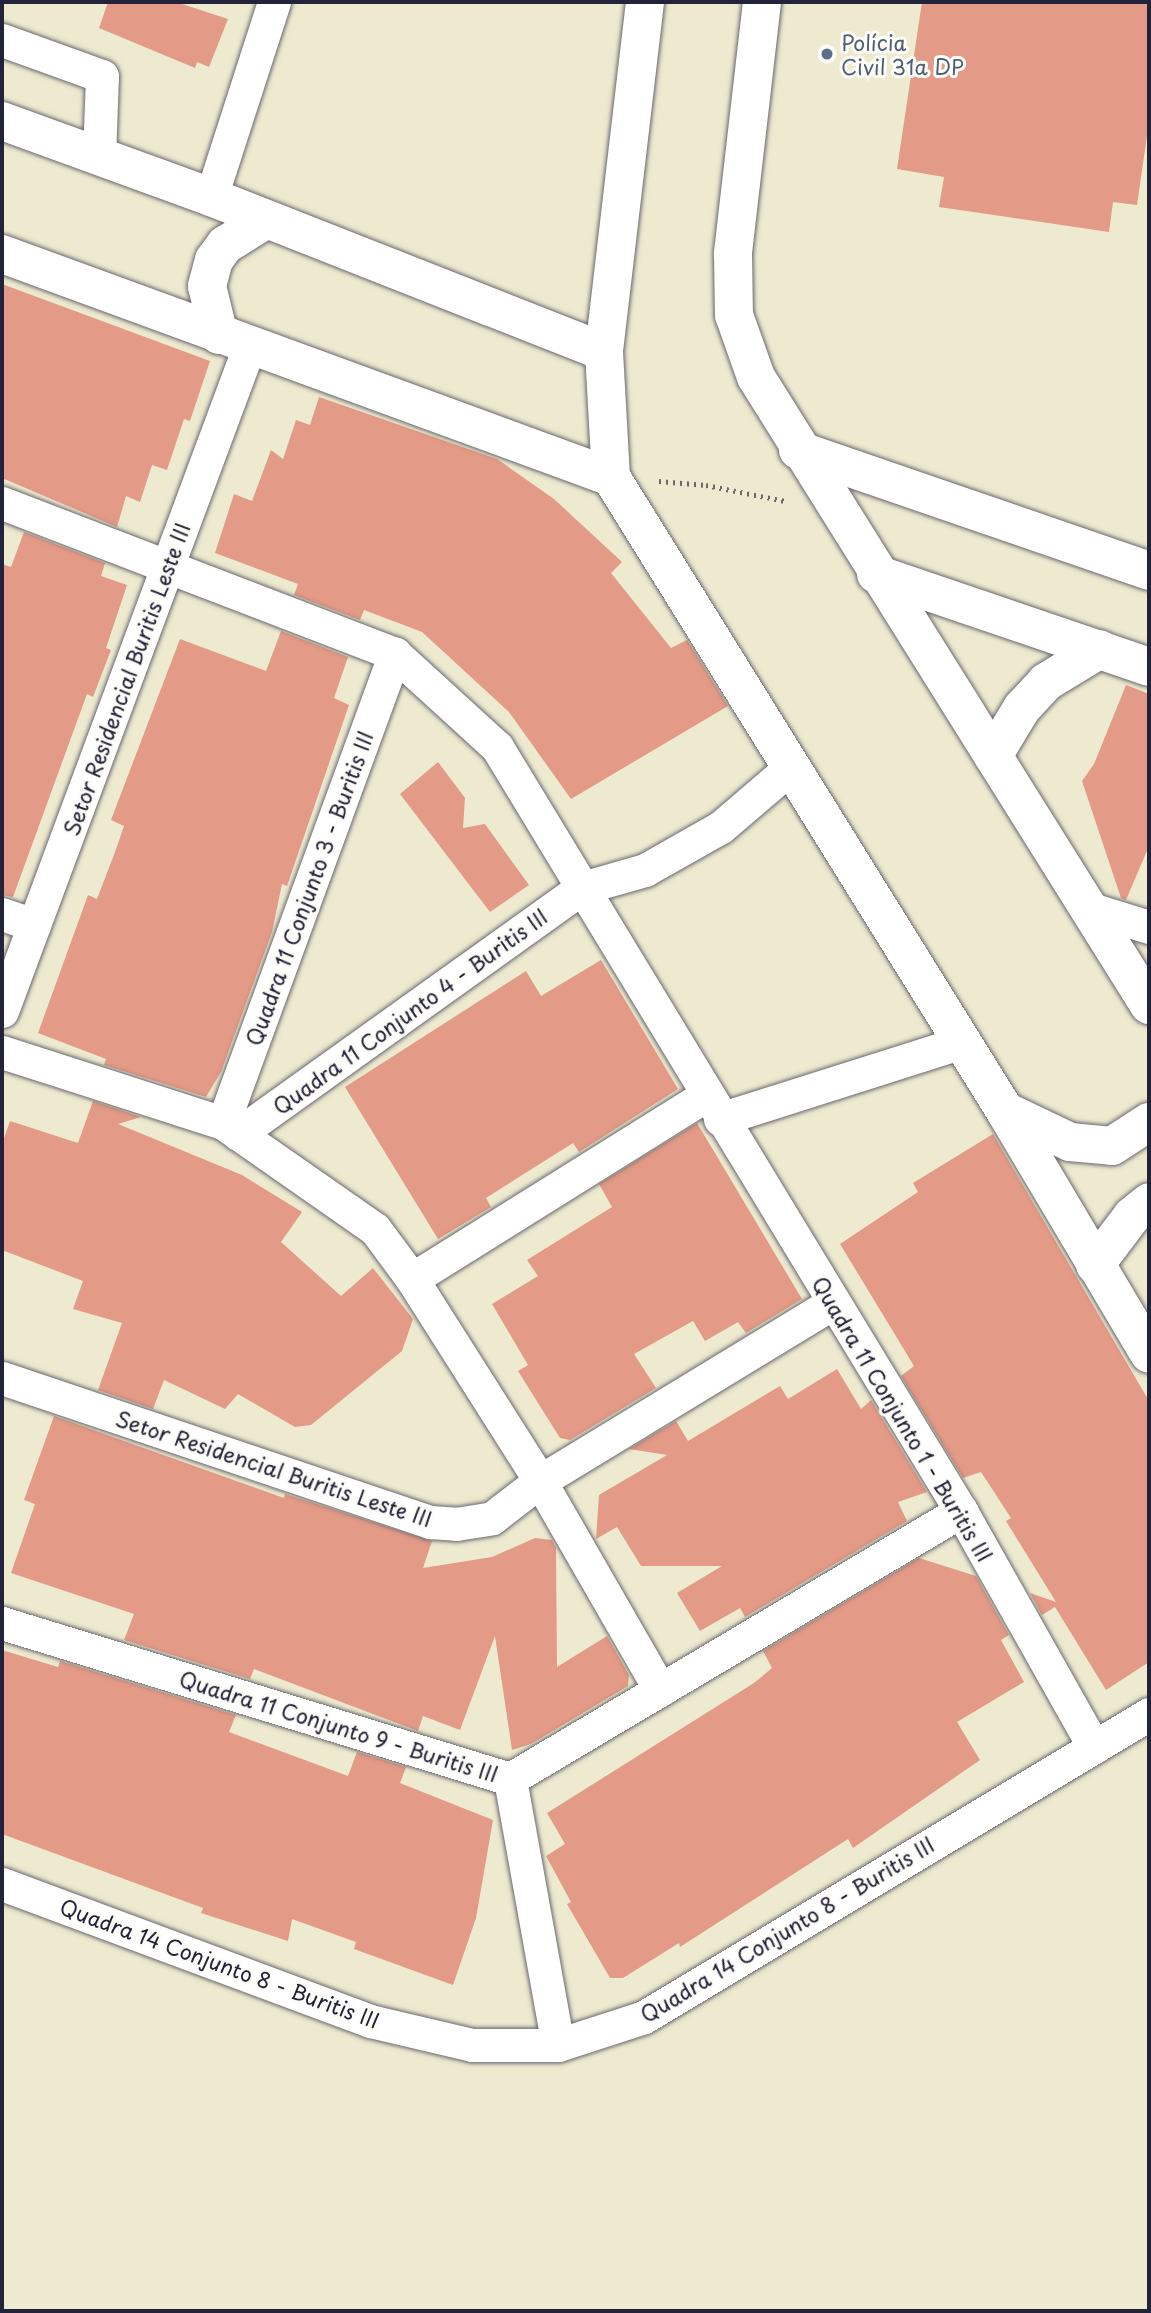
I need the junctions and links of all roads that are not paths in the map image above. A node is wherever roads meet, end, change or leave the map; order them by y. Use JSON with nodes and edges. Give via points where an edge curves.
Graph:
{"nodes":[{"id":1,"x":274,"y":2,"type":"edge"},
{"id":2,"x":645,"y":2,"type":"edge"},
{"id":3,"x":762,"y":2,"type":"edge"},
{"id":4,"x":2,"y":40,"type":"edge"},
{"id":5,"x":2,"y":121,"type":"edge"},
{"id":6,"x":99,"y":156,"type":"junction"},
{"id":7,"x":211,"y":197,"type":"junction"},
{"id":8,"x":267,"y":219,"type":"junction"},
{"id":9,"x":2,"y":254,"type":"edge"},
{"id":10,"x":234,"y":341,"type":"junction"},
{"id":11,"x":604,"y":352,"type":"junction"},
{"id":12,"x":798,"y":450,"type":"junction"},
{"id":13,"x":614,"y":482,"type":"junction"},
{"id":14,"x":2,"y":503,"type":"edge"},
{"id":15,"x":168,"y":565,"type":"junction"},
{"id":16,"x":1149,"y":571,"type":"edge"},
{"id":17,"x":876,"y":574,"type":"junction"},
{"id":18,"x":1100,"y":649,"type":"junction"},
{"id":19,"x":395,"y":654,"type":"junction"},
{"id":20,"x":1149,"y":667,"type":"edge"},
{"id":21,"x":993,"y":756,"type":"junction"},
{"id":22,"x":791,"y":767,"type":"junction"},
{"id":23,"x":582,"y":888,"type":"junction"},
{"id":24,"x":1091,"y":909,"type":"junction"},
{"id":25,"x":2,"y":914,"type":"edge"},
{"id":26,"x":34,"y":925,"type":"junction"},
{"id":27,"x":1149,"y":927,"type":"edge"},
{"id":28,"x":1149,"y":1005,"type":"edge"},
{"id":29,"x":2,"y":1011,"type":"edge"},
{"id":30,"x":963,"y":1042,"type":"junction"},
{"id":31,"x":2,"y":1052,"type":"edge"},
{"id":32,"x":713,"y":1107,"type":"junction"},
{"id":33,"x":1005,"y":1111,"type":"junction"},
{"id":34,"x":1149,"y":1122,"type":"edge"},
{"id":35,"x":231,"y":1128,"type":"junction"},
{"id":36,"x":1149,"y":1202,"type":"edge"},
{"id":37,"x":1095,"y":1265,"type":"junction"},
{"id":38,"x":412,"y":1279,"type":"junction"},
{"id":39,"x":834,"y":1302,"type":"junction"},
{"id":40,"x":1149,"y":1354,"type":"edge"},
{"id":41,"x":2,"y":1378,"type":"edge"},
{"id":42,"x":540,"y":1481,"type":"junction"},
{"id":43,"x":961,"y":1511,"type":"junction"},
{"id":44,"x":2,"y":1623,"type":"edge"},
{"id":45,"x":660,"y":1690,"type":"junction"},
{"id":46,"x":1149,"y":1714,"type":"edge"},
{"id":47,"x":1094,"y":1747,"type":"junction"},
{"id":48,"x":510,"y":1779,"type":"junction"},
{"id":49,"x":2,"y":1884,"type":"edge"},
{"id":50,"x":558,"y":2045,"type":"junction"}],
"edges":[{"from":1,"to":7,"type":"street"},
{"from":2,"to":11,"type":"street"},
{"from":3,"to":12,"type":"street","via":[[733,254],[734,315],[756,377]]},
{"from":4,"to":6,"type":"street","via":[[102,76]]},
{"from":5,"to":6,"type":"street"},
{"from":6,"to":7,"type":"street"},
{"from":7,"to":8,"type":"street"},
{"from":8,"to":10,"type":"street","via":[[225,245],[208,277],[208,303]]},
{"from":8,"to":11,"type":"street"},
{"from":9,"to":10,"type":"street"},
{"from":10,"to":13,"type":"street"},
{"from":10,"to":15,"type":"street","name":"Setor Residencial Buritis Leste III"},
{"from":11,"to":13,"type":"street"},
{"from":12,"to":16,"type":"street"},
{"from":12,"to":17,"type":"street"},
{"from":13,"to":22,"type":"street"},
{"from":14,"to":15,"type":"street"},
{"from":15,"to":19,"type":"street"},
{"from":15,"to":26,"type":"street","name":"Setor Residencial Buritis Leste III"},
{"from":17,"to":18,"type":"street"},
{"from":17,"to":21,"type":"street"},
{"from":18,"to":20,"type":"street"},
{"from":18,"to":21,"type":"street","via":[[1046,682],[1022,708]]},
{"from":19,"to":23,"type":"street","via":[[497,747]]},
{"from":19,"to":35,"type":"street","name":"Quadra 11 Conjunto 3 - Buritis III"},
{"from":21,"to":24,"type":"street"},
{"from":22,"to":23,"type":"street","name":"Quadra 11 Conjunto 4 - Buritis III","via":[[721,827],[645,870]]},
{"from":22,"to":30,"type":"street"},
{"from":23,"to":32,"type":"street"},
{"from":23,"to":35,"type":"street","name":"Quadra 11 Conjunto 4 - Buritis III"},
{"from":24,"to":27,"type":"street"},
{"from":24,"to":28,"type":"street"},
{"from":25,"to":26,"type":"street"},
{"from":26,"to":29,"type":"street","name":"Setor Residencial Buritis Leste III"},
{"from":30,"to":32,"type":"street"},
{"from":30,"to":33,"type":"street"},
{"from":31,"to":35,"type":"street"},
{"from":32,"to":38,"type":"street"},
{"from":32,"to":39,"type":"street","name":"Quadra 11 Conjunto 1 - Buritis III"},
{"from":33,"to":34,"type":"street","via":[[1070,1142],[1112,1146]]},
{"from":33,"to":37,"type":"street"},
{"from":35,"to":38,"type":"street","via":[[375,1229]]},
{"from":36,"to":37,"type":"street","via":[[1132,1216]]},
{"from":37,"to":40,"type":"street"},
{"from":38,"to":42,"type":"street"},
{"from":39,"to":42,"type":"street","name":"Setor Residencial Buritis Leste III"},
{"from":39,"to":43,"type":"street","name":"Quadra 11 Conjunto 1 - Buritis III"},
{"from":41,"to":42,"type":"street","name":"Setor Residencial Buritis Leste III","via":[[430,1522],[456,1524],[492,1518]]},
{"from":42,"to":45,"type":"street"},
{"from":43,"to":45,"type":"street","name":"Quadra 11 Conjunto 9 - Buritis III"},
{"from":43,"to":47,"type":"street","name":"Quadra 11 Conjunto 1 - Buritis III"},
{"from":44,"to":48,"type":"street","name":"Quadra 11 Conjunto 9 - Buritis III"},
{"from":45,"to":48,"type":"street","name":"Quadra 11 Conjunto 9 - Buritis III"},
{"from":46,"to":47,"type":"street","name":"Quadra 14 Conjunto 8 - Buritis III"},
{"from":47,"to":50,"type":"street","name":"Quadra 14 Conjunto 8 - Buritis III","via":[[644,2017]]},
{"from":48,"to":50,"type":"street"},
{"from":49,"to":50,"type":"street","name":"Quadra 14 Conjunto 8 - Buritis III","via":[[370,2021],[472,2045]]}]}
